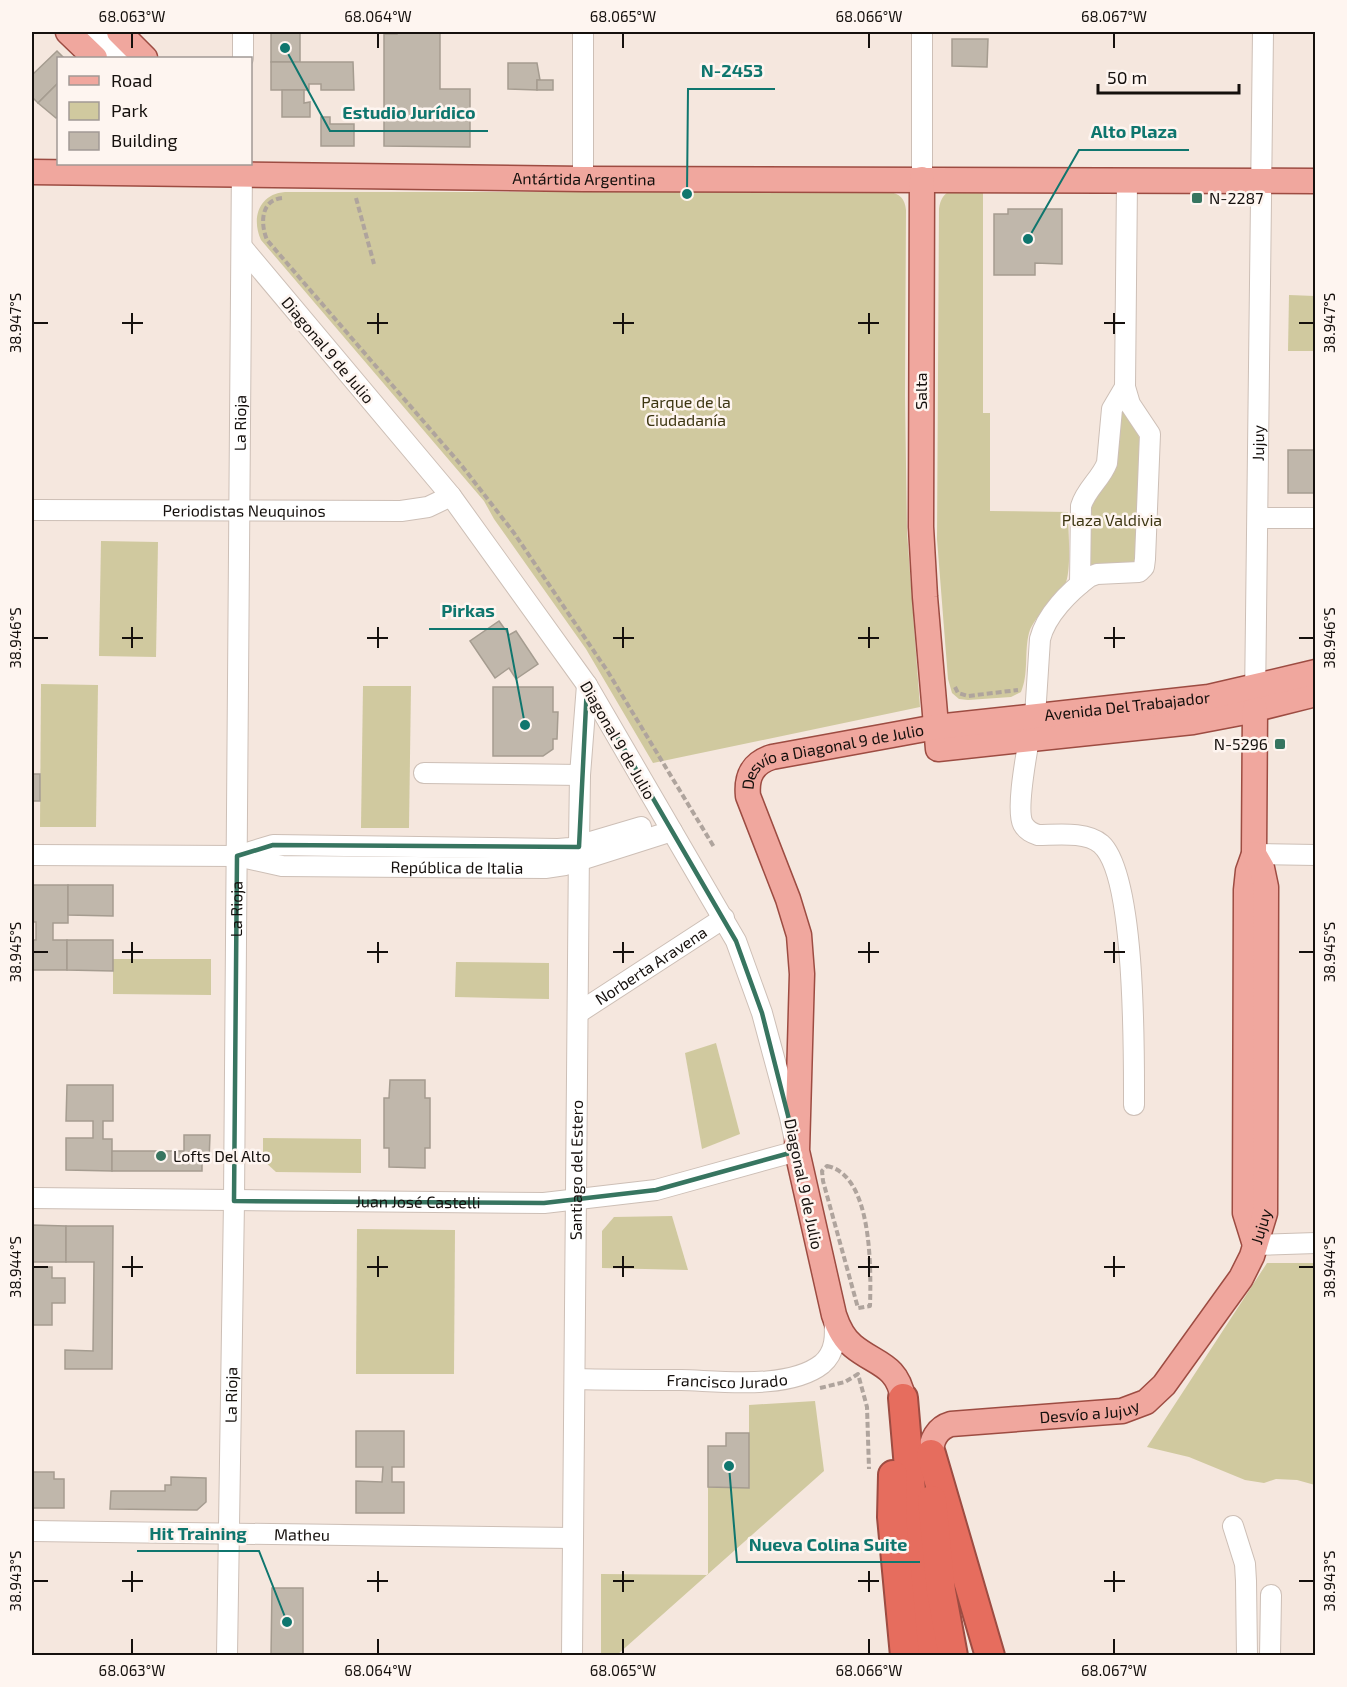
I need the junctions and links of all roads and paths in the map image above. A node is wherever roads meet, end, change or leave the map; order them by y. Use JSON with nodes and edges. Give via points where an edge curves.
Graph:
{"nodes":[{"id":1,"x":68,"y":32,"type":"edge"},
{"id":2,"x":92,"y":32,"type":"edge"},
{"id":3,"x":119,"y":32,"type":"edge"},
{"id":4,"x":243,"y":32,"type":"edge"},
{"id":5,"x":583,"y":32,"type":"edge"},
{"id":6,"x":922,"y":32,"type":"edge"},
{"id":7,"x":1263,"y":32,"type":"edge"},
{"id":8,"x":93,"y":57,"type":"edge"},
{"id":9,"x":117,"y":57,"type":"edge"},
{"id":10,"x":144,"y":57,"type":"edge"},
{"id":11,"x":243,"y":57,"type":"edge"},
{"id":12,"x":203,"y":169,"type":"edge"},
{"id":13,"x":242,"y":169,"type":"edge"},
{"id":14,"x":32,"y":172,"type":"edge"},
{"id":15,"x":922,"y":178,"type":"junction"},
{"id":16,"x":583,"y":179,"type":"junction"},
{"id":17,"x":1127,"y":180,"type":"junction"},
{"id":18,"x":1262,"y":181,"type":"junction"},
{"id":19,"x":1316,"y":181,"type":"edge"},
{"id":20,"x":291,"y":197,"type":"dead end"},
{"id":21,"x":345,"y":198,"type":"dead end"},
{"id":22,"x":242,"y":247,"type":"junction"},
{"id":23,"x":374,"y":264,"type":"dead end"},
{"id":24,"x":1125,"y":387,"type":"junction"},
{"id":25,"x":451,"y":496,"type":"junction"},
{"id":26,"x":32,"y":510,"type":"edge"},
{"id":27,"x":240,"y":511,"type":"junction"},
{"id":28,"x":1258,"y":518,"type":"junction"},
{"id":29,"x":1316,"y":518,"type":"edge"},
{"id":30,"x":1080,"y":584,"type":"junction"},
{"id":31,"x":1316,"y":672,"type":"edge"},
{"id":32,"x":954,"y":684,"type":"dead end"},
{"id":33,"x":587,"y":685,"type":"junction"},
{"id":34,"x":1022,"y":690,"type":"dead end"},
{"id":35,"x":1316,"y":694,"type":"edge"},
{"id":36,"x":1255,"y":698,"type":"junction"},
{"id":37,"x":1035,"y":716,"type":"junction"},
{"id":38,"x":937,"y":738,"type":"junction"},
{"id":39,"x":1029,"y":739,"type":"junction"},
{"id":40,"x":424,"y":772,"type":"dead end"},
{"id":41,"x":580,"y":775,"type":"junction"},
{"id":42,"x":668,"y":825,"type":"junction"},
{"id":43,"x":714,"y":847,"type":"dead end"},
{"id":44,"x":579,"y":853,"type":"junction"},
{"id":45,"x":1254,"y":854,"type":"junction"},
{"id":46,"x":32,"y":855,"type":"edge"},
{"id":47,"x":1316,"y":855,"type":"edge"},
{"id":48,"x":237,"y":856,"type":"junction"},
{"id":49,"x":724,"y":918,"type":"junction"},
{"id":50,"x":578,"y":1013,"type":"junction"},
{"id":51,"x":1134,"y":1105,"type":"dead end"},
{"id":52,"x":797,"y":1150,"type":"junction"},
{"id":53,"x":32,"y":1198,"type":"edge"},
{"id":54,"x":576,"y":1200,"type":"junction"},
{"id":55,"x":234,"y":1201,"type":"junction"},
{"id":56,"x":1316,"y":1243,"type":"edge"},
{"id":57,"x":1255,"y":1245,"type":"junction"},
{"id":58,"x":858,"y":1308,"type":"joint"},
{"id":59,"x":834,"y":1315,"type":"junction"},
{"id":60,"x":574,"y":1379,"type":"junction"},
{"id":61,"x":903,"y":1398,"type":"junction"},
{"id":62,"x":931,"y":1454,"type":"junction"},
{"id":63,"x":1233,"y":1526,"type":"dead end"},
{"id":64,"x":32,"y":1531,"type":"edge"},
{"id":65,"x":229,"y":1535,"type":"junction"},
{"id":66,"x":573,"y":1538,"type":"junction"},
{"id":67,"x":1270,"y":1595,"type":"dead end"},
{"id":68,"x":227,"y":1656,"type":"edge"},
{"id":69,"x":572,"y":1656,"type":"edge"},
{"id":70,"x":905,"y":1656,"type":"edge"},
{"id":71,"x":932,"y":1656,"type":"edge"},
{"id":72,"x":953,"y":1656,"type":"edge"},
{"id":73,"x":990,"y":1656,"type":"edge"},
{"id":74,"x":1247,"y":1656,"type":"edge"},
{"id":75,"x":1270,"y":1656,"type":"edge"}],
"edges":[{"from":1,"to":8,"type":"main road"},
{"from":2,"to":9,"type":"street"},
{"from":3,"to":10,"type":"main road"},
{"from":4,"to":11,"type":"street"},
{"from":5,"to":16,"type":"street"},
{"from":6,"to":15,"type":"street","name":"Salta"},
{"from":7,"to":18,"type":"street","name":"Jujuy"},
{"from":12,"to":13,"type":"main road","name":"Antártida Argentina"},
{"from":12,"to":14,"type":"main road","name":"Antártida Argentina"},
{"from":13,"to":16,"type":"main road","name":"Antártida Argentina"},
{"from":13,"to":22,"type":"street","name":"La Rioja"},
{"from":15,"to":16,"type":"main road","name":"Antártida Argentina"},
{"from":15,"to":17,"type":"main road","name":"Antártida Argentina"},
{"from":15,"to":38,"type":"main road","name":"Salta","via":[[921,527]]},
{"from":17,"to":18,"type":"main road","name":"Antártida Argentina"},
{"from":17,"to":24,"type":"street"},
{"from":18,"to":19,"type":"main road","name":"Antártida Argentina"},
{"from":18,"to":28,"type":"street","name":"Jujuy"},
{"from":20,"to":43,"type":"path","via":[[276,199],[265,208],[267,240],[462,466],[514,533],[608,672]]},
{"from":21,"to":23,"type":"path","via":[[356,198]]},
{"from":22,"to":25,"type":"street","name":"Diagonal 9 de Julio"},
{"from":22,"to":27,"type":"street","name":"La Rioja"},
{"from":24,"to":30,"type":"street","via":[[1112,409],[1105,471],[1082,506]]},
{"from":24,"to":30,"type":"street","via":[[1130,404],[1150,434],[1144,567],[1139,572],[1097,574]]},
{"from":25,"to":27,"type":"street","name":"Periodistas Neuquinos","via":[[413,510]]},
{"from":25,"to":33,"type":"street","name":"Diagonal 9 de Julio"},
{"from":26,"to":27,"type":"street","name":"Periodistas Neuquinos"},
{"from":27,"to":48,"type":"street","name":"La Rioja"},
{"from":28,"to":29,"type":"street"},
{"from":28,"to":36,"type":"street","name":"Jujuy"},
{"from":30,"to":37,"type":"street","via":[[1043,629]]},
{"from":31,"to":36,"type":"main road","name":"Avenida Del Trabajador"},
{"from":32,"to":34,"type":"path","via":[[958,693],[968,696]]},
{"from":33,"to":41,"type":"street","name":"Santiago del Estero"},
{"from":33,"to":42,"type":"street","name":"Diagonal 9 de Julio"},
{"from":35,"to":36,"type":"main road","name":"Avenida Del Trabajador"},
{"from":36,"to":37,"type":"main road","name":"Avenida Del Trabajador","via":[[1183,700]]},
{"from":36,"to":39,"type":"main road","name":"Avenida Del Trabajador","via":[[1193,722]]},
{"from":36,"to":45,"type":"main road","name":"Jujuy"},
{"from":37,"to":38,"type":"main road","name":"Avenida Del Trabajador"},
{"from":38,"to":39,"type":"main road","name":"Avenida Del Trabajador"},
{"from":38,"to":52,"type":"main road","name":"Desvío a Diagonal 9 de Julio","via":[[772,757],[751,770],[748,796],[794,917],[802,955]]},
{"from":39,"to":51,"type":"street","via":[[1021,805],[1023,824],[1038,834],[1090,838],[1109,854],[1116,870],[1130,964]]},
{"from":40,"to":41,"type":"street"},
{"from":41,"to":44,"type":"street","name":"Santiago del Estero"},
{"from":42,"to":44,"type":"street","name":"República de Italia"},
{"from":42,"to":49,"type":"street","name":"Diagonal 9 de Julio"},
{"from":44,"to":48,"type":"street","name":"República de Italia","via":[[545,868],[282,866]]},
{"from":44,"to":50,"type":"street","name":"Santiago del Estero"},
{"from":45,"to":47,"type":"street"},
{"from":45,"to":57,"type":"main road","name":"Jujuy","via":[[1266,887],[1265,1214]]},
{"from":46,"to":48,"type":"street","name":"República de Italia"},
{"from":48,"to":55,"type":"street","name":"La Rioja"},
{"from":49,"to":50,"type":"street","name":"Norberta Aravena"},
{"from":49,"to":52,"type":"street","name":"Diagonal 9 de Julio","via":[[755,989]]},
{"from":50,"to":54,"type":"street","name":"Santiago del Estero"},
{"from":52,"to":54,"type":"street","name":"Juan José Castelli","via":[[656,1190]]},
{"from":52,"to":59,"type":"main road","name":"Diagonal 9 de Julio"},
{"from":53,"to":55,"type":"street","name":"Juan José Castelli"},
{"from":54,"to":55,"type":"street","name":"Juan José Castelli","via":[[526,1204]]},
{"from":54,"to":60,"type":"street","name":"Santiago del Estero"},
{"from":55,"to":65,"type":"street","name":"La Rioja"},
{"from":56,"to":57,"type":"street"},
{"from":57,"to":62,"type":"main road","name":"Desvío a Jujuy","via":[[1234,1289],[1164,1385],[1146,1402],[1122,1411],[951,1424],[936,1434]]},
{"from":58,"to":58,"type":"path","via":[[823,1181],[822,1171],[827,1166],[851,1184],[866,1218],[870,1306]]},
{"from":59,"to":60,"type":"street","name":"Francisco Jurado","via":[[830,1355],[822,1364],[797,1376],[759,1381]]},
{"from":59,"to":61,"type":"main road","name":"Diagonal 9 de Julio","via":[[852,1346],[893,1372]]},
{"from":60,"to":66,"type":"street","name":"Santiago del Estero"},
{"from":61,"to":70,"type":"highway","via":[[892,1503]]},
{"from":61,"to":71,"type":"highway","via":[[917,1561]]},
{"from":62,"to":72,"type":"highway","via":[[937,1562]]},
{"from":62,"to":73,"type":"highway"},
{"from":63,"to":74,"type":"street","via":[[1245,1564]]},
{"from":64,"to":65,"type":"street","name":"Matheu"},
{"from":65,"to":66,"type":"street","name":"Matheu"},
{"from":65,"to":68,"type":"street","name":"La Rioja"},
{"from":66,"to":69,"type":"street","name":"Santiago del Estero"},
{"from":67,"to":75,"type":"street"}]}
